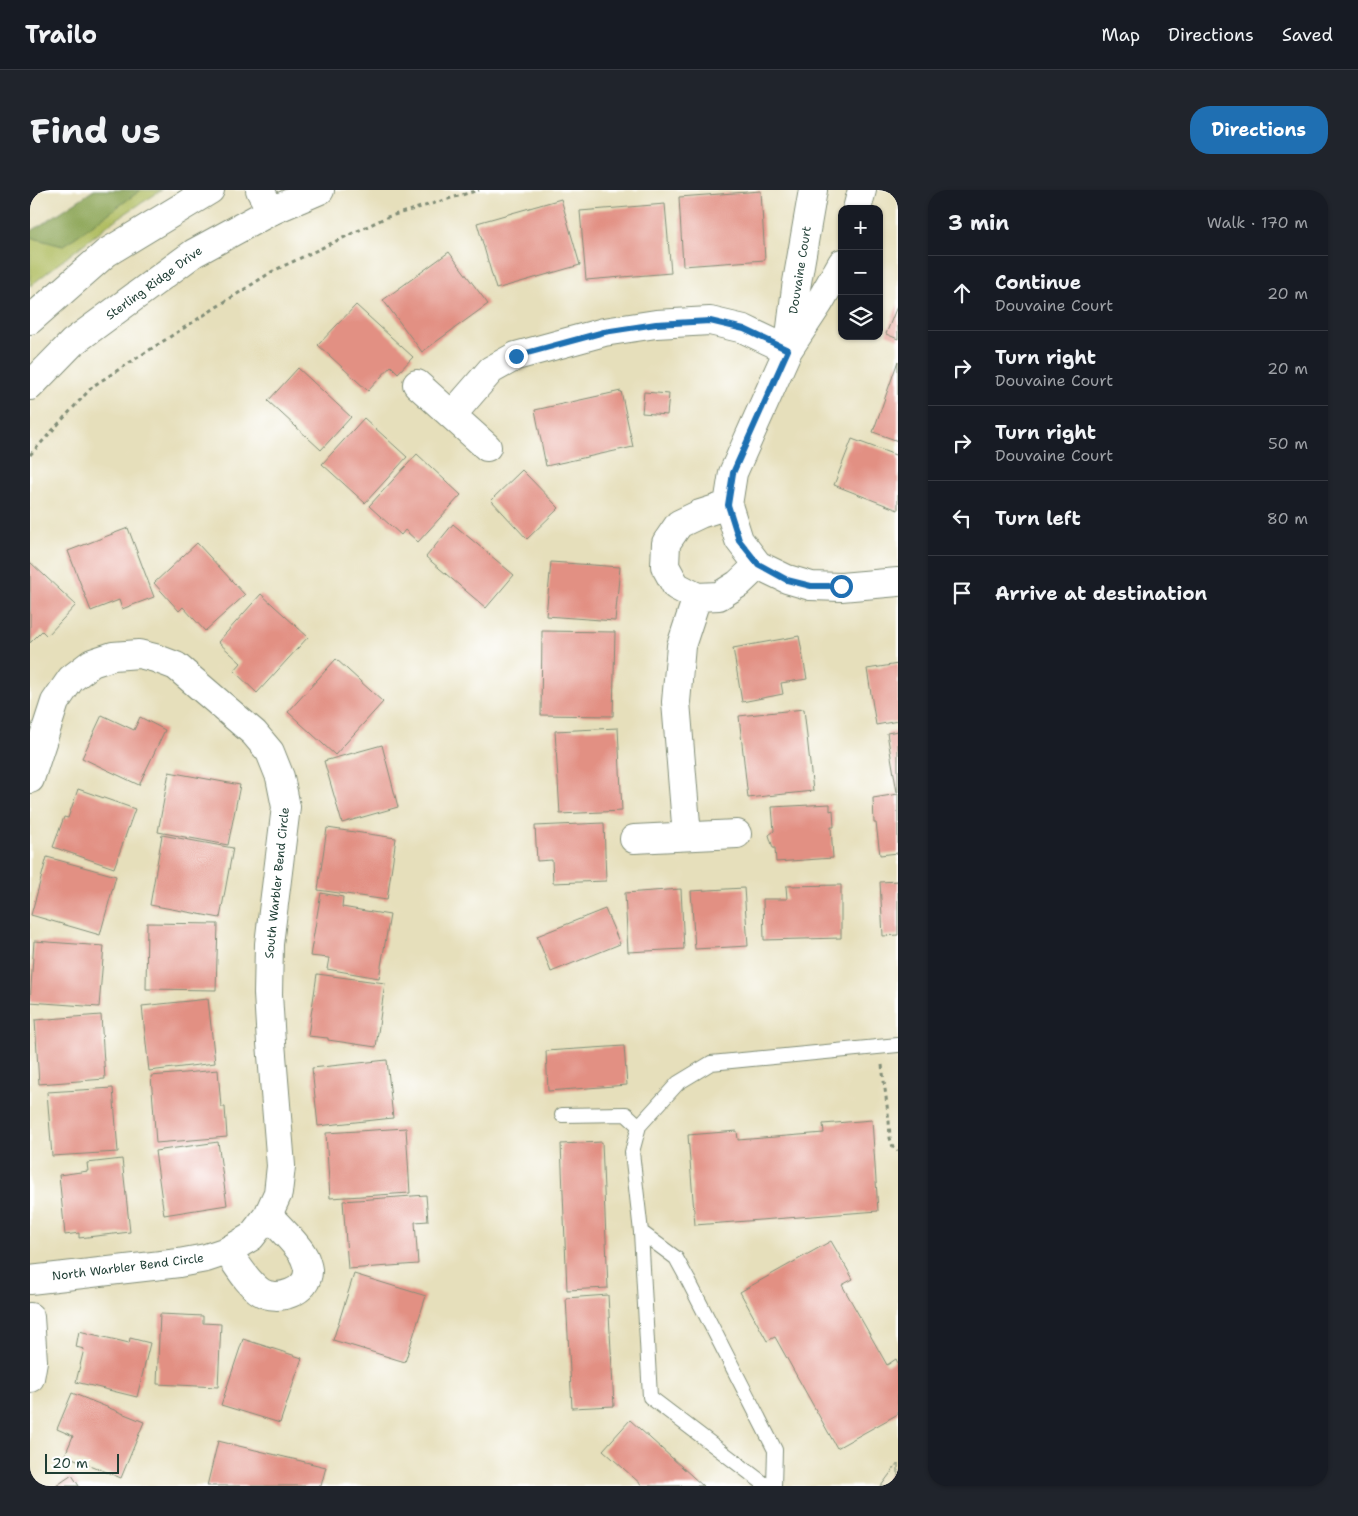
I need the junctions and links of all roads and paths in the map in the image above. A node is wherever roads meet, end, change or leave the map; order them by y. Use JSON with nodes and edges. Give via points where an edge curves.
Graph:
{"nodes":[{"id":1,"x":210,"y":190,"type":"edge"},
{"id":2,"x":320,"y":190,"type":"edge"},
{"id":3,"x":479,"y":190,"type":"edge"},
{"id":4,"x":813,"y":190,"type":"edge"},
{"id":5,"x":862,"y":190,"type":"edge"},
{"id":6,"x":265,"y":200,"type":"edge"},
{"id":7,"x":859,"y":205,"type":"edge"},
{"id":8,"x":838,"y":270,"type":"edge"},
{"id":9,"x":30,"y":320,"type":"edge"},
{"id":10,"x":788,"y":350,"type":"junction"},
{"id":11,"x":417,"y":384,"type":"dead end"},
{"id":12,"x":30,"y":386,"type":"edge"},
{"id":13,"x":452,"y":415,"type":"junction"},
{"id":14,"x":487,"y":446,"type":"dead end"},
{"id":15,"x":30,"y":455,"type":"edge"},
{"id":16,"x":728,"y":505,"type":"junction"},
{"id":17,"x":758,"y":564,"type":"junction"},
{"id":18,"x":898,"y":582,"type":"edge"},
{"id":19,"x":697,"y":597,"type":"junction"},
{"id":20,"x":30,"y":779,"type":"edge"},
{"id":21,"x":737,"y":834,"type":"dead end"},
{"id":22,"x":687,"y":836,"type":"junction"},
{"id":23,"x":634,"y":839,"type":"dead end"},
{"id":24,"x":898,"y":1045,"type":"edge"},
{"id":25,"x":879,"y":1047,"type":"junction"},
{"id":26,"x":562,"y":1115,"type":"dead end"},
{"id":27,"x":639,"y":1126,"type":"junction"},
{"id":28,"x":898,"y":1151,"type":"edge"},
{"id":29,"x":268,"y":1214,"type":"junction"},
{"id":30,"x":641,"y":1232,"type":"junction"},
{"id":31,"x":251,"y":1237,"type":"joint"},
{"id":32,"x":227,"y":1251,"type":"junction"},
{"id":33,"x":30,"y":1280,"type":"edge"},
{"id":34,"x":30,"y":1318,"type":"edge"},
{"id":35,"x":30,"y":1378,"type":"edge"},
{"id":36,"x":767,"y":1486,"type":"edge"},
{"id":37,"x":774,"y":1486,"type":"edge"}],
"edges":[{"from":1,"to":9,"type":"street","via":[[106,253]]},
{"from":2,"to":6,"type":"street","name":"Sterling Ridge Drive"},
{"from":3,"to":15,"type":"path","via":[[387,217],[273,271],[93,386]]},
{"from":4,"to":10,"type":"street","name":"Douvaine Court"},
{"from":5,"to":7,"type":"street"},
{"from":6,"to":12,"type":"street","name":"Sterling Ridge Drive","via":[[72,342]]},
{"from":8,"to":10,"type":"street","name":"Douvaine Court"},
{"from":10,"to":13,"type":"street","via":[[744,329],[710,321],[656,324],[604,332],[516,356],[491,370]]},
{"from":10,"to":16,"type":"street","name":"Douvaine Court","via":[[733,473]]},
{"from":11,"to":13,"type":"street"},
{"from":13,"to":14,"type":"street"},
{"from":16,"to":17,"type":"street","name":"Douvaine Court","via":[[739,540]]},
{"from":16,"to":19,"type":"street","via":[[679,524],[666,543],[665,566],[676,586]]},
{"from":17,"to":18,"type":"street","name":"Douvaine Court","via":[[787,580],[811,586]]},
{"from":17,"to":19,"type":"street","via":[[738,584],[719,596]]},
{"from":19,"to":22,"type":"street","via":[[681,646],[676,702]]},
{"from":20,"to":29,"type":"street","name":"South Warbler Bend Circle","via":[[55,702],[71,679],[92,663],[113,656],[139,654],[176,666],[254,733],[270,752],[280,777],[286,807],[269,944],[270,1043],[281,1166],[278,1193]]},
{"from":21,"to":22,"type":"street"},
{"from":22,"to":23,"type":"street"},
{"from":24,"to":25,"type":"lane"},
{"from":25,"to":27,"type":"lane","via":[[711,1063],[678,1084]]},
{"from":25,"to":28,"type":"path","via":[[890,1138],[892,1147]]},
{"from":26,"to":27,"type":"lane","via":[[626,1114]]},
{"from":27,"to":30,"type":"lane","via":[[632,1152]]},
{"from":29,"to":31,"type":"street","name":"South Warbler Bend Circle"},
{"from":29,"to":32,"type":"street","via":[[304,1256],[308,1271],[303,1284],[292,1293],[276,1297],[262,1292]]},
{"from":30,"to":36,"type":"lane","via":[[650,1397]]},
{"from":30,"to":37,"type":"lane","via":[[676,1258],[775,1450]]},
{"from":31,"to":32,"type":"street","name":"North Warbler Bend Circle"},
{"from":32,"to":33,"type":"street","name":"North Warbler Bend Circle","via":[[179,1262]]},
{"from":34,"to":35,"type":"street","via":[[33,1361]]}]}
